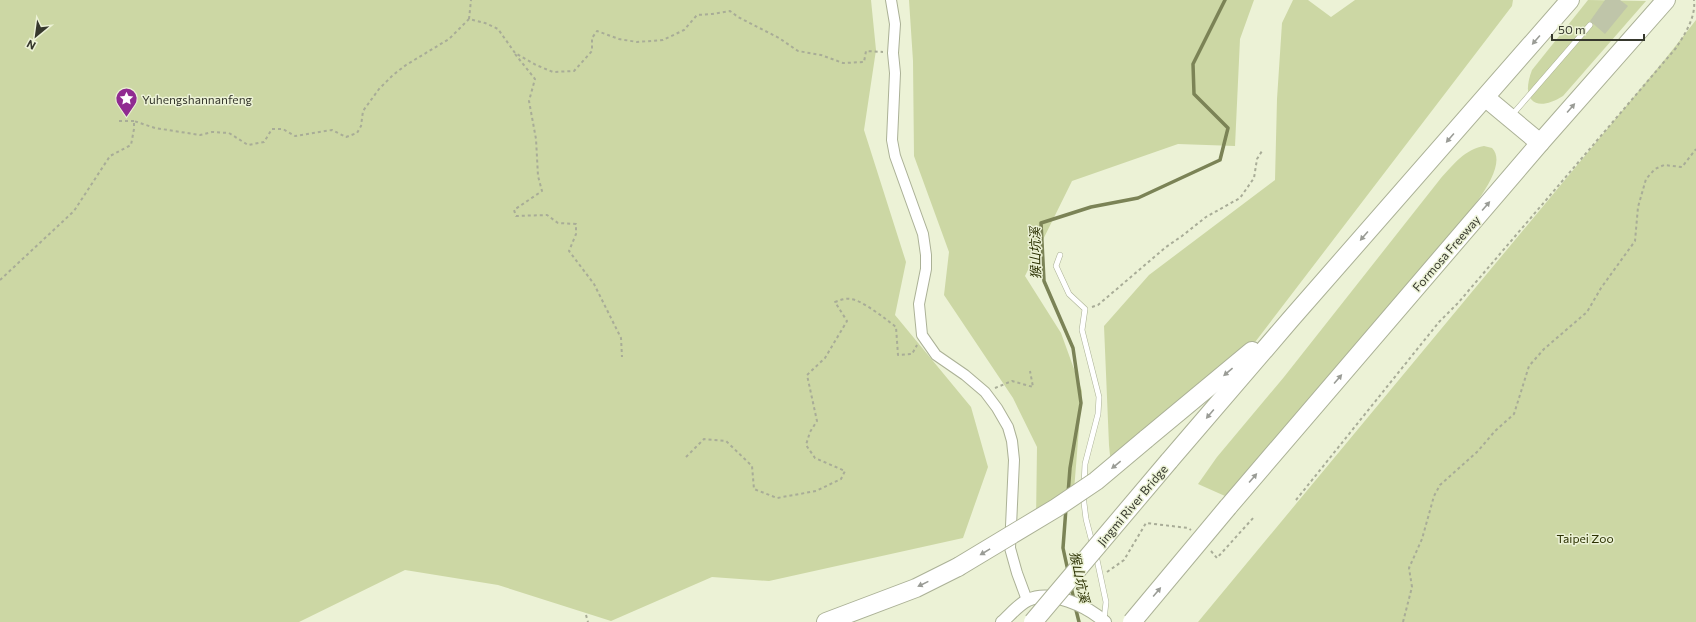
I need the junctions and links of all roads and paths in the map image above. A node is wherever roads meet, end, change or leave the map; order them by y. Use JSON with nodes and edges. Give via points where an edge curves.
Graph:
{"nodes":[{"id":1,"x":471,"y":0,"type":"edge"},
{"id":2,"x":891,"y":0,"type":"edge"},
{"id":3,"x":1570,"y":0,"type":"edge"},
{"id":4,"x":1666,"y":0,"type":"edge"},
{"id":5,"x":1694,"y":0,"type":"edge"},
{"id":6,"x":469,"y":19,"type":"junction"},
{"id":7,"x":1590,"y":25,"type":"dead end"},
{"id":8,"x":515,"y":53,"type":"junction"},
{"id":9,"x":893,"y":53,"type":"junction"},
{"id":10,"x":1486,"y":98,"type":"junction"},
{"id":11,"x":1510,"y":117,"type":"junction"},
{"id":12,"x":119,"y":121,"type":"dead end"},
{"id":13,"x":134,"y":121,"type":"junction"},
{"id":14,"x":1540,"y":143,"type":"junction"},
{"id":15,"x":1696,"y":149,"type":"edge"},
{"id":16,"x":1262,"y":151,"type":"dead end"},
{"id":17,"x":1060,"y":255,"type":"dead end"},
{"id":18,"x":0,"y":280,"type":"edge"},
{"id":19,"x":1085,"y":309,"type":"junction"},
{"id":20,"x":1290,"y":320,"type":"junction"},
{"id":21,"x":922,"y":335,"type":"junction"},
{"id":22,"x":622,"y":357,"type":"dead end"},
{"id":23,"x":1030,"y":371,"type":"dead end"},
{"id":24,"x":985,"y":392,"type":"junction"},
{"id":25,"x":686,"y":457,"type":"dead end"},
{"id":26,"x":1296,"y":500,"type":"dead end"},
{"id":27,"x":1254,"y":517,"type":"dead end"},
{"id":28,"x":1193,"y":533,"type":"dead end"},
{"id":29,"x":1208,"y":548,"type":"dead end"},
{"id":30,"x":1101,"y":576,"type":"junction"},
{"id":31,"x":1032,"y":598,"type":"junction"},
{"id":32,"x":586,"y":615,"type":"dead end"},
{"id":33,"x":588,"y":622,"type":"edge"},
{"id":34,"x":826,"y":622,"type":"edge"},
{"id":35,"x":1002,"y":622,"type":"edge"},
{"id":36,"x":1033,"y":622,"type":"edge"},
{"id":37,"x":1104,"y":622,"type":"edge"},
{"id":38,"x":1132,"y":622,"type":"edge"},
{"id":39,"x":1403,"y":622,"type":"edge"}],
"edges":[{"from":1,"to":6,"type":"path"},
{"from":2,"to":9,"type":"street","via":[[895,24]]},
{"from":3,"to":10,"type":"highway","one_way":true},
{"from":14,"to":4,"type":"highway","name":"Formosa Freeway","one_way":true},
{"from":5,"to":26,"type":"path","via":[[1695,12],[1691,24],[1676,48],[1439,322]]},
{"from":6,"to":8,"type":"path","via":[[498,29]]},
{"from":6,"to":13,"type":"path","via":[[449,39],[406,64],[393,75],[363,111],[361,126],[357,133],[346,137],[332,130],[295,136],[283,129],[272,129],[264,142],[248,145],[229,133],[200,134],[154,128]]},
{"from":7,"to":11,"type":"lane"},
{"from":8,"to":9,"type":"path","via":[[553,72],[574,71],[592,51],[592,38],[597,31],[637,42],[663,40],[684,30],[697,15],[730,11],[798,51],[821,54],[843,63],[864,62],[866,51]]},
{"from":8,"to":22,"type":"path","via":[[535,79],[529,101],[542,191],[514,210],[516,216],[547,215],[558,222],[576,224],[576,234],[569,251],[594,284],[621,338]]},
{"from":9,"to":21,"type":"street","via":[[895,73],[892,140],[895,156],[923,234],[926,255],[919,304]]},
{"from":10,"to":11,"type":"highway"},
{"from":10,"to":20,"type":"highway","one_way":true},
{"from":11,"to":14,"type":"highway"},
{"from":12,"to":13,"type":"path"},
{"from":13,"to":18,"type":"path","via":[[131,145],[110,156],[74,211]]},
{"from":38,"to":14,"type":"highway","name":"Formosa Freeway","one_way":true,"bridge":true},
{"from":15,"to":39,"type":"path","via":[[1682,167],[1664,165],[1655,169],[1646,179],[1638,207],[1635,241],[1587,312],[1528,366],[1514,414],[1495,430],[1478,452],[1440,485],[1434,496],[1422,539],[1409,568],[1412,587]]},
{"from":16,"to":19,"type":"path","via":[[1257,159],[1254,178],[1240,198],[1206,217],[1166,247],[1098,305]]},
{"from":17,"to":19,"type":"lane","via":[[1056,266],[1069,294]]},
{"from":19,"to":30,"type":"lane","via":[[1082,330],[1099,397],[1098,414],[1085,464],[1083,500]]},
{"from":20,"to":34,"type":"highway","one_way":true,"bridge":true,"via":[[1096,481],[1063,504],[958,567],[916,588]]},
{"from":20,"to":36,"type":"highway","name":"Jingmi River Bridge","one_way":true,"bridge":true},
{"from":21,"to":24,"type":"street","via":[[936,355]]},
{"from":21,"to":25,"type":"path","via":[[912,354],[898,355],[896,327],[852,299],[835,302],[847,321],[825,358],[807,375],[817,421],[806,445],[814,458],[844,472],[841,479],[816,491],[777,498],[754,488],[752,466],[726,441],[704,439]]},
{"from":23,"to":24,"type":"path","via":[[1033,387],[1012,381]]},
{"from":24,"to":31,"type":"street","via":[[998,408],[1012,441],[1014,460],[1010,548],[1017,573]]},
{"from":27,"to":29,"type":"path","via":[[1217,558]]},
{"from":28,"to":30,"type":"path","via":[[1188,528],[1146,523],[1124,560]]},
{"from":30,"to":37,"type":"lane","via":[[1106,602]]},
{"from":31,"to":35,"type":"street"},
{"from":31,"to":37,"type":"street","via":[[1066,599],[1092,612]]},
{"from":32,"to":33,"type":"path"}]}
